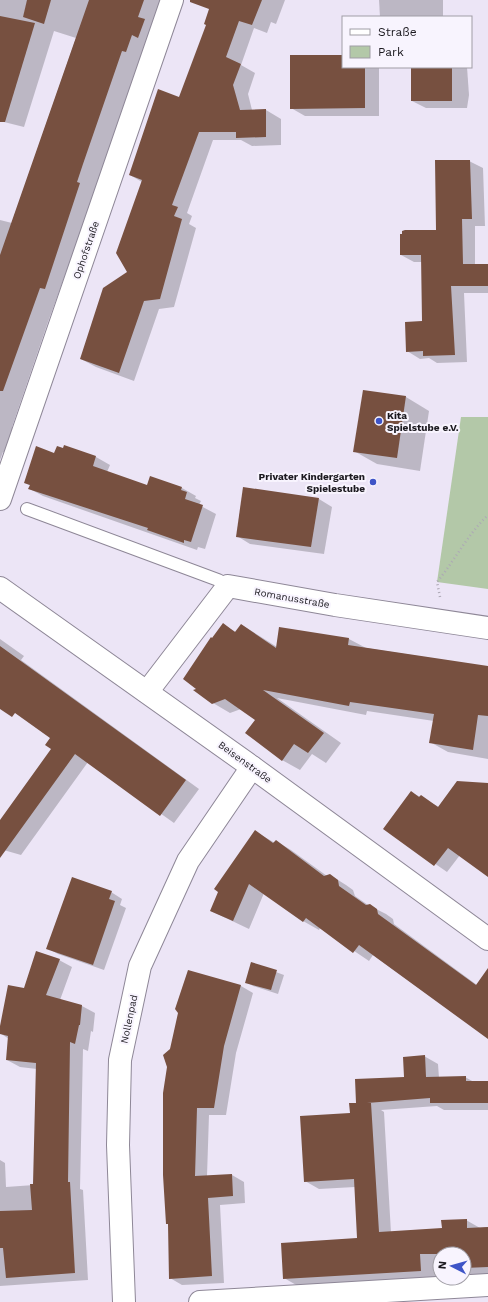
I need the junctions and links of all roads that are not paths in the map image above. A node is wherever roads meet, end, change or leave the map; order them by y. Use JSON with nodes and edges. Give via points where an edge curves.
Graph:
{"nodes":[{"id":1,"x":172,"y":0,"type":"edge"},
{"id":2,"x":0,"y":499,"type":"edge"},
{"id":3,"x":27,"y":509,"type":"dead end"},
{"id":4,"x":228,"y":586,"type":"junction"},
{"id":5,"x":0,"y":588,"type":"edge"},
{"id":6,"x":488,"y":628,"type":"edge"},
{"id":7,"x":147,"y":692,"type":"junction"},
{"id":8,"x":252,"y":767,"type":"junction"},
{"id":9,"x":488,"y":939,"type":"edge"},
{"id":10,"x":488,"y":1285,"type":"edge"},
{"id":11,"x":124,"y":1302,"type":"edge"},
{"id":12,"x":200,"y":1302,"type":"edge"}],
"edges":[{"from":1,"to":2,"type":"street","name":"Ophofstraße"},
{"from":3,"to":4,"type":"lane","via":[[218,580]]},
{"from":4,"to":6,"type":"street","name":"Romanusstraße"},
{"from":4,"to":7,"type":"street"},
{"from":5,"to":7,"type":"street","name":"Beisenstraße"},
{"from":7,"to":8,"type":"street","name":"Beisenstraße"},
{"from":8,"to":9,"type":"street","name":"Beisenstraße"},
{"from":8,"to":11,"type":"street","name":"Nollenpad","via":[[188,861],[140,966],[120,1060],[118,1145]]},
{"from":10,"to":12,"type":"street"}]}
